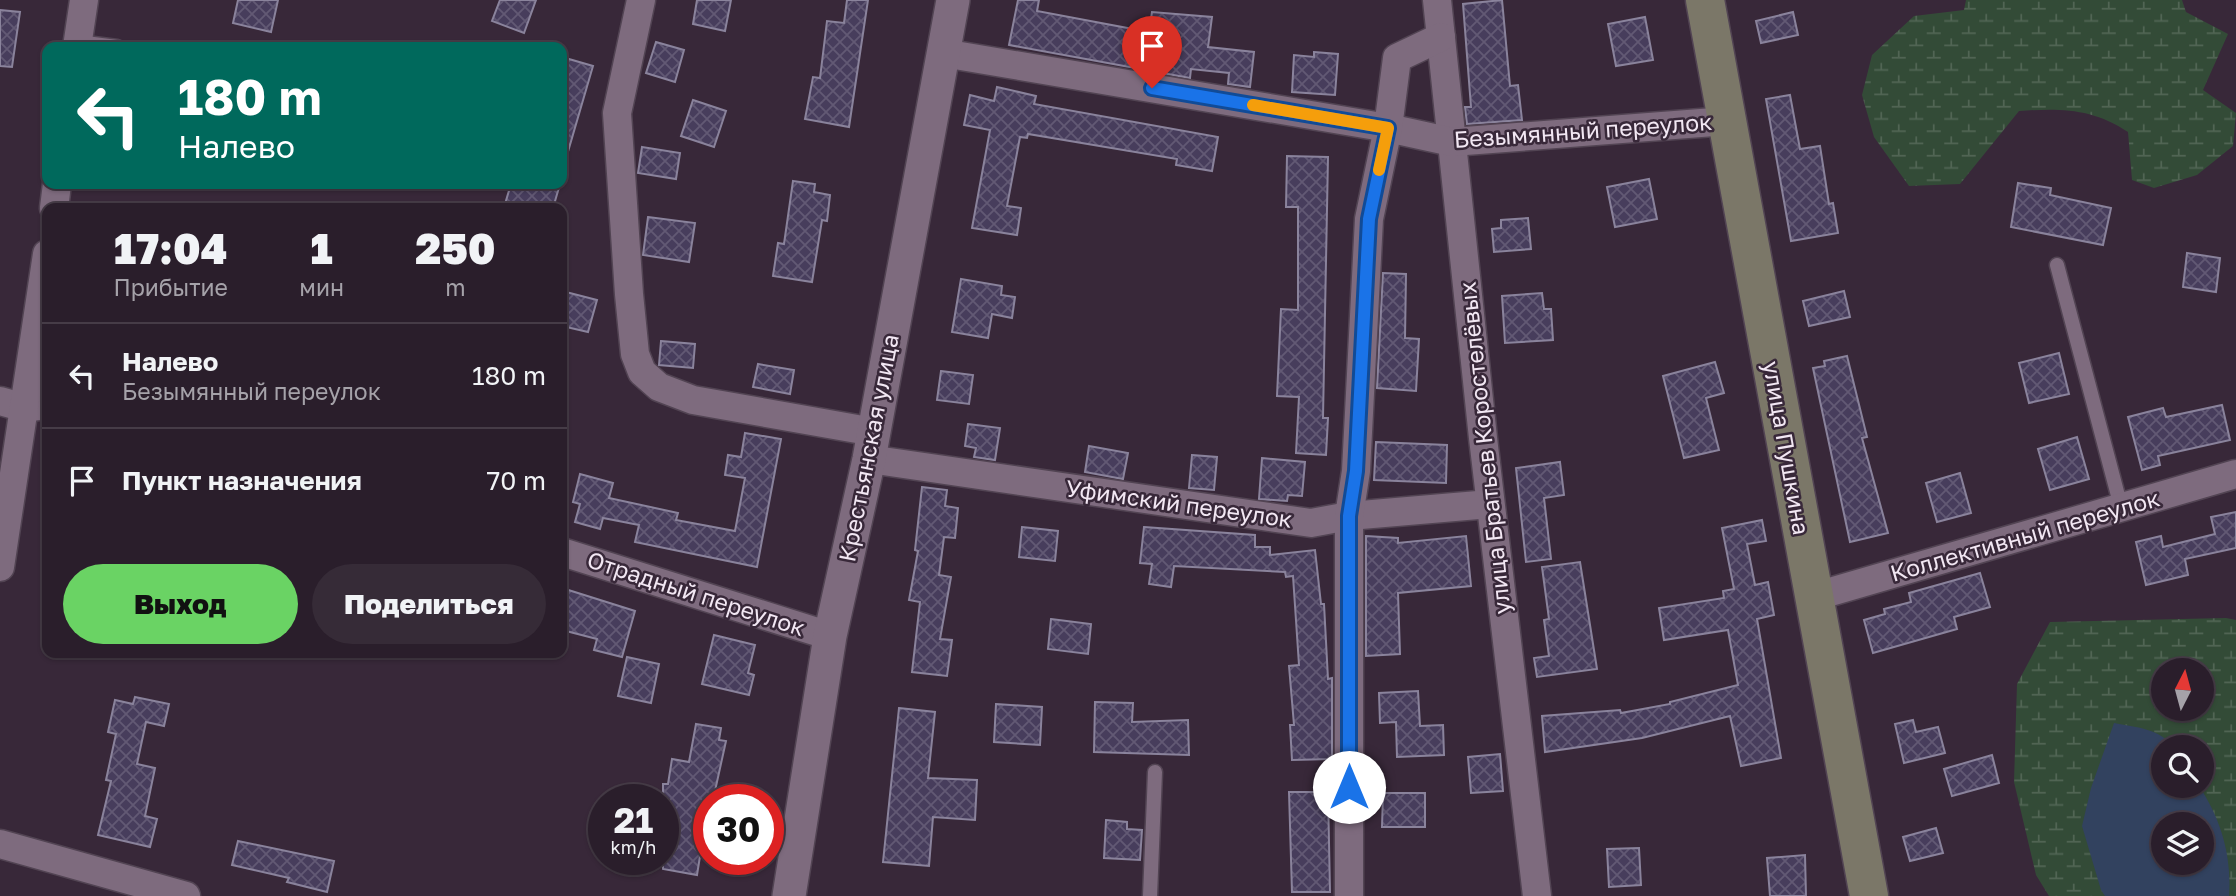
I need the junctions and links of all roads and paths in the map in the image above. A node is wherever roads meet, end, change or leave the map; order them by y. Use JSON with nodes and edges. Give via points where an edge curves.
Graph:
{"nodes":[{"id":1,"x":84,"y":0,"type":"edge"},
{"id":2,"x":641,"y":0,"type":"edge"},
{"id":3,"x":953,"y":0,"type":"edge"},
{"id":4,"x":1437,"y":0,"type":"edge"},
{"id":5,"x":1705,"y":0,"type":"edge"},
{"id":6,"x":1441,"y":37,"type":"junction"},
{"id":7,"x":77,"y":42,"type":"edge"},
{"id":8,"x":943,"y":53,"type":"junction"},
{"id":9,"x":1727,"y":121,"type":"junction"},
{"id":10,"x":1388,"y":128,"type":"junction"},
{"id":11,"x":1452,"y":142,"type":"junction"},
{"id":12,"x":2057,"y":265,"type":"dead end"},
{"id":13,"x":42,"y":287,"type":"edge"},
{"id":14,"x":24,"y":405,"type":"edge"},
{"id":15,"x":871,"y":445,"type":"junction"},
{"id":16,"x":2236,"y":474,"type":"edge"},
{"id":17,"x":1490,"y":504,"type":"junction"},
{"id":18,"x":2121,"y":507,"type":"junction"},
{"id":19,"x":1349,"y":516,"type":"junction"},
{"id":20,"x":567,"y":554,"type":"edge"},
{"id":21,"x":0,"y":567,"type":"edge"},
{"id":22,"x":1813,"y":597,"type":"junction"},
{"id":23,"x":831,"y":636,"type":"junction"},
{"id":24,"x":1155,"y":772,"type":"dead end"},
{"id":25,"x":0,"y":844,"type":"edge"},
{"id":26,"x":186,"y":896,"type":"edge"},
{"id":27,"x":789,"y":896,"type":"edge"},
{"id":28,"x":1150,"y":896,"type":"edge"},
{"id":29,"x":1349,"y":896,"type":"edge"},
{"id":30,"x":1537,"y":896,"type":"edge"},
{"id":31,"x":1869,"y":896,"type":"edge"}],
"edges":[{"from":1,"to":7,"type":"street"},
{"from":2,"to":15,"type":"street","name":"Уфимский переулок","via":[[617,113],[629,294],[635,354],[642,372],[659,387],[693,400]]},
{"from":3,"to":8,"type":"street","name":"Крестьянская улица"},
{"from":4,"to":6,"type":"street","name":"улица Братьев Коростелёвых"},
{"from":5,"to":9,"type":"main road","name":"улица Пушкина"},
{"from":6,"to":10,"type":"street","via":[[1397,58]]},
{"from":6,"to":11,"type":"street","name":"улица Братьев Коростелёвых"},
{"from":8,"to":10,"type":"street","name":"Безымянный переулок"},
{"from":8,"to":15,"type":"street","name":"Крестьянская улица"},
{"from":9,"to":11,"type":"street","name":"Безымянный переулок"},
{"from":9,"to":22,"type":"main road","name":"улица Пушкина"},
{"from":10,"to":11,"type":"street","name":"Безымянный переулок"},
{"from":10,"to":19,"type":"street","via":[[1369,219],[1356,471]]},
{"from":11,"to":17,"type":"street","name":"улица Братьев Коростелёвых"},
{"from":12,"to":18,"type":"lane"},
{"from":13,"to":14,"type":"street"},
{"from":14,"to":21,"type":"street"},
{"from":15,"to":19,"type":"street","name":"Уфимский переулок","via":[[1311,523]]},
{"from":15,"to":23,"type":"street","name":"Крестьянская улица"},
{"from":16,"to":18,"type":"street","name":"Коллективный переулок"},
{"from":17,"to":19,"type":"street","name":"Уфимский переулок"},
{"from":17,"to":30,"type":"street","name":"улица Братьев Коростелёвых"},
{"from":18,"to":22,"type":"street","name":"Коллективный переулок"},
{"from":19,"to":29,"type":"street"},
{"from":20,"to":23,"type":"street","name":"Отрадный переулок"},
{"from":22,"to":31,"type":"main road","name":"улица Пушкина"},
{"from":23,"to":27,"type":"street","name":"Крестьянская улица"},
{"from":24,"to":28,"type":"lane"},
{"from":25,"to":26,"type":"street"}]}
